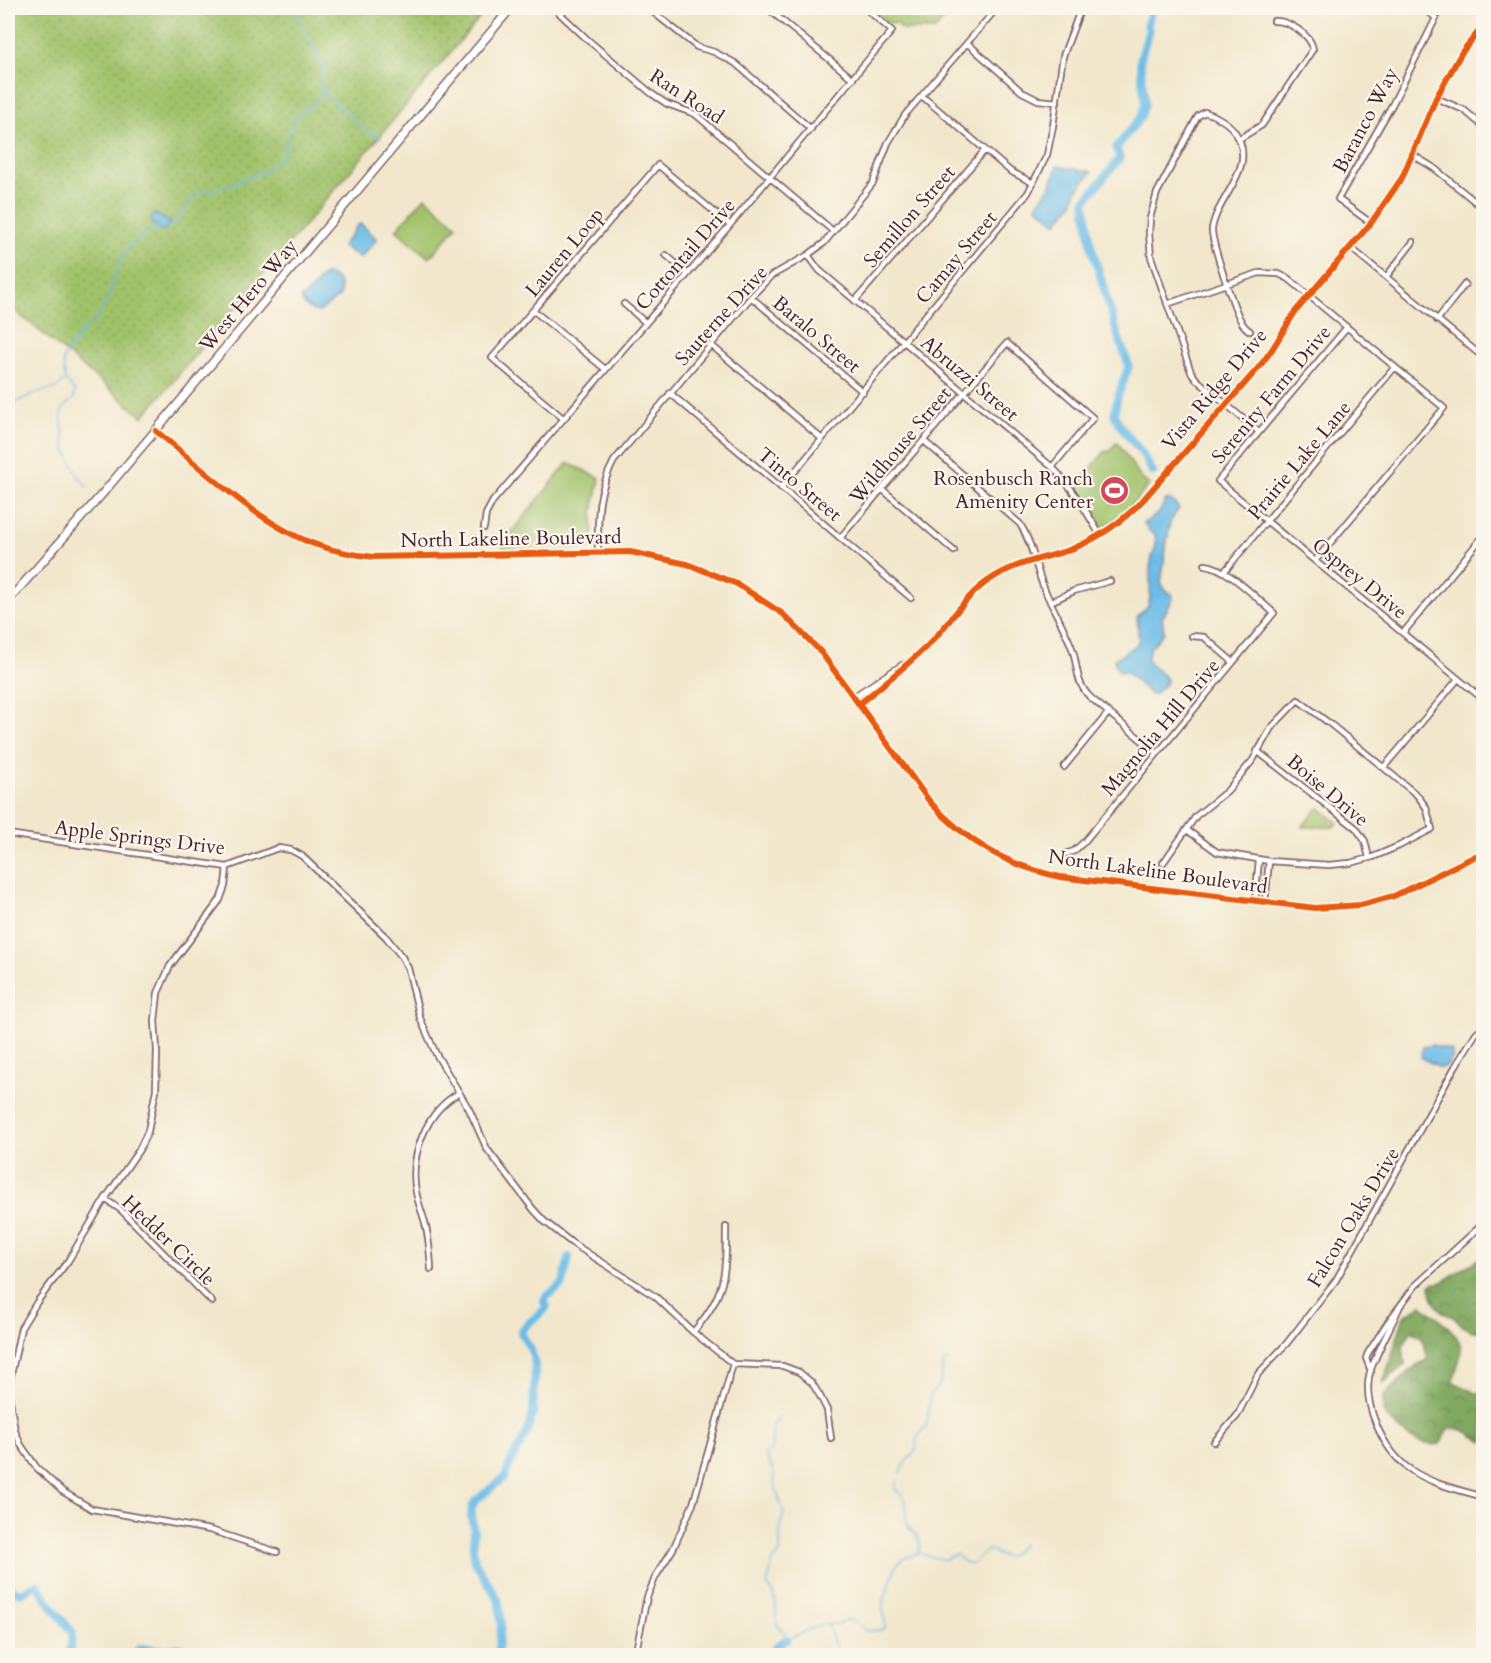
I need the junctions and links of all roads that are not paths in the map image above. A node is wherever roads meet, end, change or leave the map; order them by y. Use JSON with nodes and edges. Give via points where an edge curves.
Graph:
{"nodes":[{"id":1,"x":511,"y":8,"type":"edge"},
{"id":2,"x":554,"y":8,"type":"edge"},
{"id":3,"x":565,"y":8,"type":"edge"},
{"id":4,"x":648,"y":8,"type":"edge"},
{"id":5,"x":767,"y":8,"type":"edge"},
{"id":6,"x":865,"y":8,"type":"edge"},
{"id":7,"x":981,"y":8,"type":"edge"},
{"id":8,"x":997,"y":8,"type":"edge"},
{"id":9,"x":1081,"y":8,"type":"edge"},
{"id":10,"x":1424,"y":8,"type":"edge"},
{"id":11,"x":560,"y":14,"type":"junction"},
{"id":12,"x":990,"y":15,"type":"junction"},
{"id":13,"x":1274,"y":21,"type":"dead end"},
{"id":14,"x":1484,"y":25,"type":"edge"},
{"id":15,"x":1474,"y":36,"type":"junction"},
{"id":16,"x":967,"y":43,"type":"junction"},
{"id":17,"x":1484,"y":43,"type":"edge"},
{"id":18,"x":853,"y":79,"type":"junction"},
{"id":19,"x":922,"y":96,"type":"junction"},
{"id":20,"x":1436,"y":98,"type":"junction"},
{"id":21,"x":1057,"y":102,"type":"junction"},
{"id":22,"x":1484,"y":127,"type":"edge"},
{"id":23,"x":811,"y":129,"type":"junction"},
{"id":24,"x":1239,"y":139,"type":"junction"},
{"id":25,"x":985,"y":150,"type":"junction"},
{"id":26,"x":1413,"y":155,"type":"junction"},
{"id":27,"x":770,"y":178,"type":"junction"},
{"id":28,"x":1034,"y":183,"type":"junction"},
{"id":29,"x":1484,"y":209,"type":"edge"},
{"id":30,"x":1371,"y":223,"type":"junction"},
{"id":31,"x":730,"y":225,"type":"junction"},
{"id":32,"x":833,"y":231,"type":"junction"},
{"id":33,"x":1413,"y":242,"type":"dead end"},
{"id":34,"x":1351,"y":248,"type":"junction"},
{"id":35,"x":666,"y":255,"type":"dead end"},
{"id":36,"x":808,"y":255,"type":"junction"},
{"id":37,"x":688,"y":274,"type":"junction"},
{"id":38,"x":1386,"y":277,"type":"junction"},
{"id":39,"x":1228,"y":284,"type":"junction"},
{"id":40,"x":1465,"y":284,"type":"dead end"},
{"id":41,"x":751,"y":297,"type":"junction"},
{"id":42,"x":1309,"y":297,"type":"junction"},
{"id":43,"x":855,"y":301,"type":"junction"},
{"id":44,"x":624,"y":304,"type":"dead end"},
{"id":45,"x":1167,"y":304,"type":"junction"},
{"id":46,"x":534,"y":311,"type":"junction"},
{"id":47,"x":1437,"y":320,"type":"junction"},
{"id":48,"x":646,"y":323,"type":"junction"},
{"id":49,"x":1347,"y":327,"type":"junction"},
{"id":50,"x":1250,"y":332,"type":"dead end"},
{"id":51,"x":905,"y":342,"type":"junction"},
{"id":52,"x":711,"y":345,"type":"junction"},
{"id":53,"x":1484,"y":358,"type":"edge"},
{"id":54,"x":1395,"y":367,"type":"junction"},
{"id":55,"x":605,"y":369,"type":"junction"},
{"id":56,"x":863,"y":392,"type":"junction"},
{"id":57,"x":670,"y":393,"type":"junction"},
{"id":58,"x":965,"y":393,"type":"junction"},
{"id":59,"x":1226,"y":405,"type":"junction"},
{"id":60,"x":564,"y":419,"type":"junction"},
{"id":61,"x":156,"y":431,"type":"junction"},
{"id":62,"x":1259,"y":432,"type":"junction"},
{"id":63,"x":822,"y":439,"type":"junction"},
{"id":64,"x":924,"y":441,"type":"junction"},
{"id":65,"x":1052,"y":467,"type":"junction"},
{"id":66,"x":1218,"y":480,"type":"joint"},
{"id":67,"x":781,"y":488,"type":"junction"},
{"id":68,"x":882,"y":489,"type":"junction"},
{"id":69,"x":1267,"y":521,"type":"junction"},
{"id":70,"x":484,"y":528,"type":"dead end"},
{"id":71,"x":1484,"y":535,"type":"edge"},
{"id":72,"x":1100,"y":536,"type":"junction"},
{"id":73,"x":840,"y":538,"type":"junction"},
{"id":74,"x":954,"y":551,"type":"dead end"},
{"id":75,"x":598,"y":553,"type":"junction"},
{"id":76,"x":1035,"y":559,"type":"junction"},
{"id":77,"x":1315,"y":561,"type":"junction"},
{"id":78,"x":1205,"y":565,"type":"dead end"},
{"id":79,"x":1224,"y":572,"type":"junction"},
{"id":80,"x":1110,"y":581,"type":"dead end"},
{"id":81,"x":911,"y":598,"type":"dead end"},
{"id":82,"x":8,"y":601,"type":"edge"},
{"id":83,"x":1050,"y":602,"type":"junction"},
{"id":84,"x":1403,"y":633,"type":"junction"},
{"id":85,"x":1192,"y":636,"type":"dead end"},
{"id":86,"x":909,"y":661,"type":"junction"},
{"id":87,"x":1233,"y":662,"type":"junction"},
{"id":88,"x":1458,"y":679,"type":"junction"},
{"id":89,"x":854,"y":697,"type":"junction"},
{"id":90,"x":1484,"y":699,"type":"edge"},
{"id":91,"x":859,"y":704,"type":"junction"},
{"id":92,"x":1109,"y":712,"type":"junction"},
{"id":93,"x":1257,"y":752,"type":"junction"},
{"id":94,"x":1157,"y":753,"type":"junction"},
{"id":95,"x":1064,"y":767,"type":"dead end"},
{"id":96,"x":1384,"y":767,"type":"junction"},
{"id":97,"x":1187,"y":830,"type":"junction"},
{"id":98,"x":8,"y":834,"type":"edge"},
{"id":99,"x":1484,"y":852,"type":"edge"},
{"id":100,"x":1065,"y":854,"type":"dead end"},
{"id":101,"x":1369,"y":858,"type":"junction"},
{"id":102,"x":1259,"y":860,"type":"junction"},
{"id":103,"x":1269,"y":861,"type":"junction"},
{"id":104,"x":1164,"y":863,"type":"dead end"},
{"id":105,"x":227,"y":867,"type":"junction"},
{"id":106,"x":1255,"y":901,"type":"junction"},
{"id":107,"x":1265,"y":902,"type":"junction"},
{"id":108,"x":1484,"y":1026,"type":"edge"},
{"id":109,"x":459,"y":1093,"type":"junction"},
{"id":110,"x":105,"y":1199,"type":"junction"},
{"id":111,"x":1484,"y":1223,"type":"edge"},
{"id":112,"x":726,"y":1227,"type":"dead end"},
{"id":113,"x":430,"y":1269,"type":"dead end"},
{"id":114,"x":212,"y":1302,"type":"dead end"},
{"id":115,"x":1400,"y":1306,"type":"junction"},
{"id":116,"x":693,"y":1332,"type":"junction"},
{"id":117,"x":733,"y":1364,"type":"junction"},
{"id":118,"x":1371,"y":1371,"type":"junction"},
{"id":119,"x":831,"y":1438,"type":"dead end"},
{"id":120,"x":1214,"y":1442,"type":"dead end"},
{"id":121,"x":1484,"y":1497,"type":"edge"},
{"id":122,"x":277,"y":1552,"type":"dead end"},
{"id":123,"x":635,"y":1656,"type":"edge"}],
"edges":[{"from":1,"to":61,"type":"main road","name":"West Hero Way"},
{"from":2,"to":11,"type":"street","name":"Ran Road"},
{"from":3,"to":11,"type":"street"},
{"from":4,"to":23,"type":"street","via":[[697,47],[735,63]]},
{"from":5,"to":18,"type":"street"},
{"from":6,"to":18,"type":"street","name":"Cottontail Drive","via":[[892,31]]},
{"from":7,"to":12,"type":"street"},
{"from":8,"to":12,"type":"street","name":"Sauterne Drive"},
{"from":9,"to":21,"type":"street","name":"Camay Street","via":[[1063,56]]},
{"from":10,"to":30,"type":"street","name":"Baranco Way","via":[[1436,18],[1338,199]]},
{"from":11,"to":27,"type":"street","name":"Ran Road","via":[[652,94],[695,114]]},
{"from":12,"to":16,"type":"street","name":"Sauterne Drive"},
{"from":13,"to":24,"type":"street","via":[[1287,23],[1309,38],[1313,49],[1262,125]]},
{"from":14,"to":15,"type":"street","name":"Vista Ridge Drive"},
{"from":15,"to":17,"type":"street"},
{"from":15,"to":20,"type":"street","name":"Vista Ridge Drive"},
{"from":16,"to":19,"type":"street","name":"Sauterne Drive"},
{"from":16,"to":21,"type":"street","via":[[1022,92],[1038,100]]},
{"from":18,"to":23,"type":"street","name":"Cottontail Drive"},
{"from":19,"to":25,"type":"street"},
{"from":19,"to":32,"type":"street","name":"Sauterne Drive","via":[[888,143],[873,183]]},
{"from":20,"to":22,"type":"street","via":[[1464,110]]},
{"from":20,"to":26,"type":"street","name":"Vista Ridge Drive"},
{"from":21,"to":28,"type":"street","name":"Camay Street","via":[[1047,155]]},
{"from":23,"to":27,"type":"street","name":"Cottontail Drive"},
{"from":24,"to":39,"type":"street","via":[[1242,165],[1212,230]]},
{"from":24,"to":45,"type":"street","via":[[1232,127],[1210,114],[1201,114],[1164,179],[1150,218],[1149,245]]},
{"from":25,"to":28,"type":"street","via":[[1010,171]]},
{"from":25,"to":43,"type":"street","name":"Semillon Street"},
{"from":26,"to":29,"type":"street"},
{"from":26,"to":30,"type":"street","name":"Vista Ridge Drive"},
{"from":27,"to":31,"type":"street","name":"Cottontail Drive"},
{"from":27,"to":32,"type":"street","name":"Ran Road"},
{"from":28,"to":51,"type":"street","name":"Camay Street","via":[[1016,210]]},
{"from":30,"to":34,"type":"street","name":"Vista Ridge Drive"},
{"from":31,"to":37,"type":"street","name":"Cottontail Drive"},
{"from":31,"to":46,"type":"street","name":"Lauren Loop","via":[[658,165]]},
{"from":32,"to":36,"type":"street","name":"Sauterne Drive"},
{"from":33,"to":38,"type":"street"},
{"from":34,"to":38,"type":"street"},
{"from":34,"to":42,"type":"street","name":"Vista Ridge Drive"},
{"from":35,"to":37,"type":"street"},
{"from":36,"to":41,"type":"street","name":"Sauterne Drive","via":[[771,276]]},
{"from":36,"to":43,"type":"street","name":"Abruzzi Street","via":[[819,270]]},
{"from":37,"to":48,"type":"street","name":"Cottontail Drive"},
{"from":38,"to":47,"type":"street"},
{"from":39,"to":42,"type":"street","via":[[1270,272],[1289,279]]},
{"from":39,"to":45,"type":"street"},
{"from":39,"to":50,"type":"street","via":[[1240,320]]},
{"from":40,"to":47,"type":"street"},
{"from":41,"to":52,"type":"street","name":"Sauterne Drive"},
{"from":41,"to":56,"type":"street","name":"Baralo Street"},
{"from":42,"to":49,"type":"street"},
{"from":42,"to":59,"type":"street","name":"Vista Ridge Drive","via":[[1260,366]]},
{"from":43,"to":51,"type":"street","name":"Abruzzi Street"},
{"from":44,"to":48,"type":"street"},
{"from":45,"to":59,"type":"street","via":[[1191,372]]},
{"from":46,"to":55,"type":"street"},
{"from":46,"to":60,"type":"street","name":"Lauren Loop","via":[[492,358]]},
{"from":47,"to":53,"type":"street"},
{"from":48,"to":55,"type":"street","name":"Cottontail Drive"},
{"from":49,"to":54,"type":"street"},
{"from":49,"to":62,"type":"street","name":"Serenity Farm Drive"},
{"from":51,"to":56,"type":"street","name":"Camay Street"},
{"from":51,"to":58,"type":"street","name":"Abruzzi Street"},
{"from":52,"to":57,"type":"street","name":"Sauterne Drive"},
{"from":52,"to":63,"type":"street"},
{"from":54,"to":69,"type":"street","name":"Prairie Lake Lane"},
{"from":54,"to":77,"type":"street","via":[[1444,408]]},
{"from":55,"to":60,"type":"street","name":"Cottontail Drive"},
{"from":56,"to":63,"type":"street","name":"Camay Street"},
{"from":57,"to":67,"type":"street","name":"Tinto Street"},
{"from":57,"to":75,"type":"street","name":"Sauterne Drive","via":[[606,476],[598,506]]},
{"from":58,"to":64,"type":"street","name":"Wildhouse Street"},
{"from":58,"to":65,"type":"street","name":"Abruzzi Street"},
{"from":58,"to":65,"type":"street","name":"Wildhouse Street","via":[[1006,343],[1093,418]]},
{"from":59,"to":62,"type":"street"},
{"from":59,"to":72,"type":"street","name":"Vista Ridge Drive","via":[[1131,514]]},
{"from":60,"to":70,"type":"street","name":"Cottontail Drive","via":[[493,501]]},
{"from":61,"to":75,"type":"street","name":"North Lakeline Boulevard","via":[[266,520],[319,546],[347,554],[374,557]]},
{"from":61,"to":82,"type":"main road","name":"West Hero Way"},
{"from":62,"to":66,"type":"street","name":"Serenity Farm Drive"},
{"from":63,"to":67,"type":"street","name":"Camay Street"},
{"from":64,"to":68,"type":"street","name":"Wildhouse Street"},
{"from":64,"to":76,"type":"street","via":[[1020,524]]},
{"from":65,"to":72,"type":"street","name":"Abruzzi Street","via":[[1077,495]]},
{"from":66,"to":69,"type":"street","name":"Osprey Drive"},
{"from":67,"to":73,"type":"street","name":"Tinto Street"},
{"from":68,"to":73,"type":"street","name":"Wildhouse Street"},
{"from":68,"to":74,"type":"street"},
{"from":69,"to":77,"type":"street","name":"Osprey Drive"},
{"from":69,"to":79,"type":"street","name":"Prairie Lake Lane"},
{"from":71,"to":84,"type":"street"},
{"from":72,"to":76,"type":"street","name":"Vista Ridge Drive"},
{"from":73,"to":81,"type":"street","name":"Tinto Street"},
{"from":75,"to":89,"type":"street","name":"North Lakeline Boulevard","via":[[630,552],[687,564],[737,584],[783,614],[810,640]]},
{"from":76,"to":83,"type":"street"},
{"from":76,"to":86,"type":"street","name":"Vista Ridge Drive","via":[[1011,567],[977,589],[941,632]]},
{"from":77,"to":84,"type":"street","name":"Osprey Drive"},
{"from":78,"to":79,"type":"street"},
{"from":79,"to":87,"type":"street","name":"Magnolia Hill Drive","via":[[1274,613]]},
{"from":80,"to":83,"type":"street"},
{"from":83,"to":92,"type":"street","via":[[1072,650],[1079,682]]},
{"from":84,"to":88,"type":"street","name":"Osprey Drive"},
{"from":85,"to":87,"type":"street","via":[[1204,637]]},
{"from":86,"to":89,"type":"street","name":"Vista Ridge Drive"},
{"from":86,"to":91,"type":"street","name":"Vista Ridge Drive"},
{"from":87,"to":94,"type":"street","name":"Magnolia Hill Drive"},
{"from":88,"to":90,"type":"street","name":"Osprey Drive"},
{"from":88,"to":96,"type":"street"},
{"from":89,"to":91,"type":"street","name":"North Lakeline Boulevard"},
{"from":91,"to":106,"type":"street","name":"North Lakeline Boulevard","via":[[943,816],[968,838],[1007,861],[1060,877]]},
{"from":92,"to":94,"type":"street"},
{"from":92,"to":95,"type":"street"},
{"from":93,"to":96,"type":"street","via":[[1270,728],[1298,700]]},
{"from":93,"to":97,"type":"street","via":[[1227,791],[1203,809]]},
{"from":93,"to":101,"type":"street","name":"Boise Drive","via":[[1356,828],[1365,841]]},
{"from":94,"to":100,"type":"street","name":"Magnolia Hill Drive","via":[[1084,842]]},
{"from":96,"to":101,"type":"street","via":[[1417,795],[1426,807],[1432,829]]},
{"from":97,"to":102,"type":"street","via":[[1217,852]]},
{"from":97,"to":104,"type":"street"},
{"from":98,"to":105,"type":"street","name":"Apple Springs Drive"},
{"from":99,"to":107,"type":"street","name":"North Lakeline Boulevard","via":[[1380,901],[1340,908]]},
{"from":101,"to":103,"type":"street","via":[[1329,866]]},
{"from":102,"to":103,"type":"street"},
{"from":102,"to":106,"type":"street"},
{"from":103,"to":107,"type":"street"},
{"from":105,"to":109,"type":"street","name":"Apple Springs Drive","via":[[278,848],[291,850],[302,856],[386,937],[408,968],[421,1020]]},
{"from":105,"to":110,"type":"street","via":[[220,900],[170,966],[160,987],[151,1123],[139,1150]]},
{"from":106,"to":107,"type":"street","name":"North Lakeline Boulevard"},
{"from":108,"to":120,"type":"street","name":"Falcon Oaks Drive","via":[[1450,1076],[1336,1280],[1258,1374],[1237,1416]]},
{"from":109,"to":113,"type":"street","via":[[432,1115],[417,1157],[416,1192],[429,1239]]},
{"from":109,"to":116,"type":"street","name":"Apple Springs Drive","via":[[487,1149],[544,1221],[656,1297]]},
{"from":110,"to":114,"type":"street","name":"Hedder Circle","via":[[121,1210]]},
{"from":110,"to":122,"type":"street","via":[[19,1335],[8,1389],[21,1445],[37,1468],[62,1491],[92,1509],[210,1530]]},
{"from":111,"to":115,"type":"street","via":[[1422,1279]]},
{"from":112,"to":116,"type":"street","via":[[720,1292]]},
{"from":115,"to":118,"type":"street"},
{"from":115,"to":118,"type":"street","via":[[1368,1353]]},
{"from":116,"to":117,"type":"street","name":"Apple Springs Drive"},
{"from":117,"to":119,"type":"street","via":[[783,1366],[799,1372],[812,1383],[827,1410]]},
{"from":117,"to":123,"type":"street","via":[[687,1521],[647,1597]]},
{"from":118,"to":121,"type":"street","via":[[1372,1416],[1399,1460],[1427,1479]]}]}
